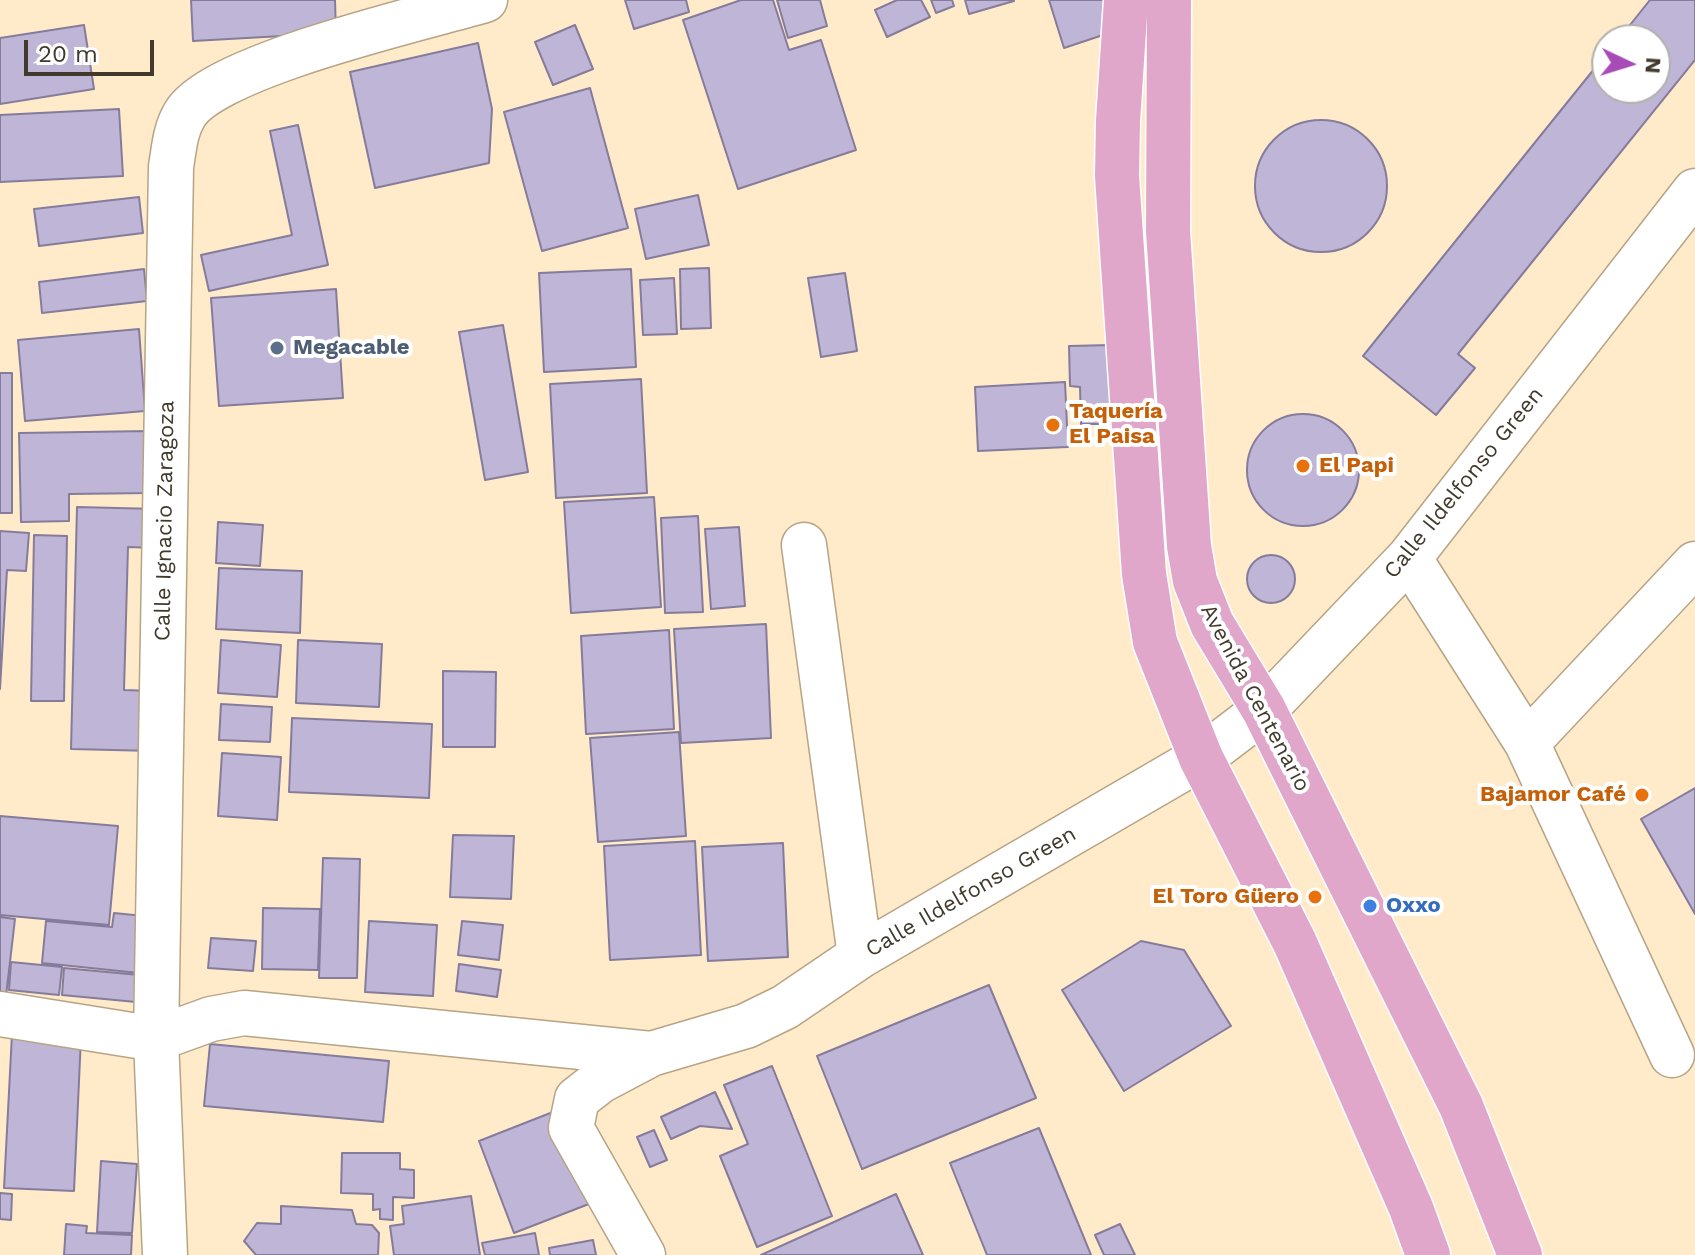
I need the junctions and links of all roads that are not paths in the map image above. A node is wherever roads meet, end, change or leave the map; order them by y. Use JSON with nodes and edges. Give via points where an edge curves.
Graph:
{"nodes":[{"id":1,"x":485,"y":0,"type":"edge"},
{"id":2,"x":1126,"y":0,"type":"edge"},
{"id":3,"x":1169,"y":0,"type":"edge"},
{"id":4,"x":1695,"y":191,"type":"edge"},
{"id":5,"x":804,"y":545,"type":"dead end"},
{"id":6,"x":1409,"y":558,"type":"junction"},
{"id":7,"x":1695,"y":564,"type":"edge"},
{"id":8,"x":1264,"y":710,"type":"junction"},
{"id":9,"x":1527,"y":743,"type":"junction"},
{"id":10,"x":1201,"y":758,"type":"junction"},
{"id":11,"x":860,"y":956,"type":"junction"},
{"id":12,"x":0,"y":1014,"type":"edge"},
{"id":13,"x":156,"y":1039,"type":"junction"},
{"id":14,"x":651,"y":1054,"type":"junction"},
{"id":15,"x":1672,"y":1055,"type":"dead end"},
{"id":16,"x":165,"y":1255,"type":"edge"},
{"id":17,"x":643,"y":1255,"type":"edge"},
{"id":18,"x":1428,"y":1255,"type":"edge"},
{"id":19,"x":1520,"y":1255,"type":"edge"}],
"edges":[{"from":1,"to":13,"type":"street","name":"Calle Ignacio Zaragoza","via":[[276,60],[206,94],[185,112],[176,133],[171,167]]},
{"from":2,"to":10,"type":"main road","via":[[1117,176],[1144,574],[1155,642]]},
{"from":3,"to":8,"type":"main road","name":"Avenida Centenario","via":[[1168,231],[1189,546],[1195,581],[1212,624]]},
{"from":4,"to":6,"type":"street","name":"Calle Ildelfonso Green"},
{"from":5,"to":11,"type":"street"},
{"from":6,"to":8,"type":"street","name":"Calle Ildelfonso Green"},
{"from":6,"to":9,"type":"street"},
{"from":7,"to":9,"type":"street"},
{"from":8,"to":10,"type":"street","name":"Calle Ildelfonso Green"},
{"from":8,"to":19,"type":"main road","name":"Avenida Centenario","via":[[1461,1106]]},
{"from":9,"to":15,"type":"street"},
{"from":10,"to":11,"type":"street","name":"Calle Ildelfonso Green"},
{"from":10,"to":18,"type":"main road","via":[[1295,943]]},
{"from":11,"to":14,"type":"street","name":"Calle Ildelfonso Green","via":[[785,1007],[746,1026]]},
{"from":12,"to":13,"type":"street","name":"Calle Ildelfonso Green"},
{"from":13,"to":14,"type":"street","name":"Calle Ildelfonso Green","via":[[244,1013]]},
{"from":13,"to":16,"type":"street","name":"Calle Ignacio Zaragoza"},
{"from":14,"to":17,"type":"street","via":[[577,1099],[571,1128]]}]}
